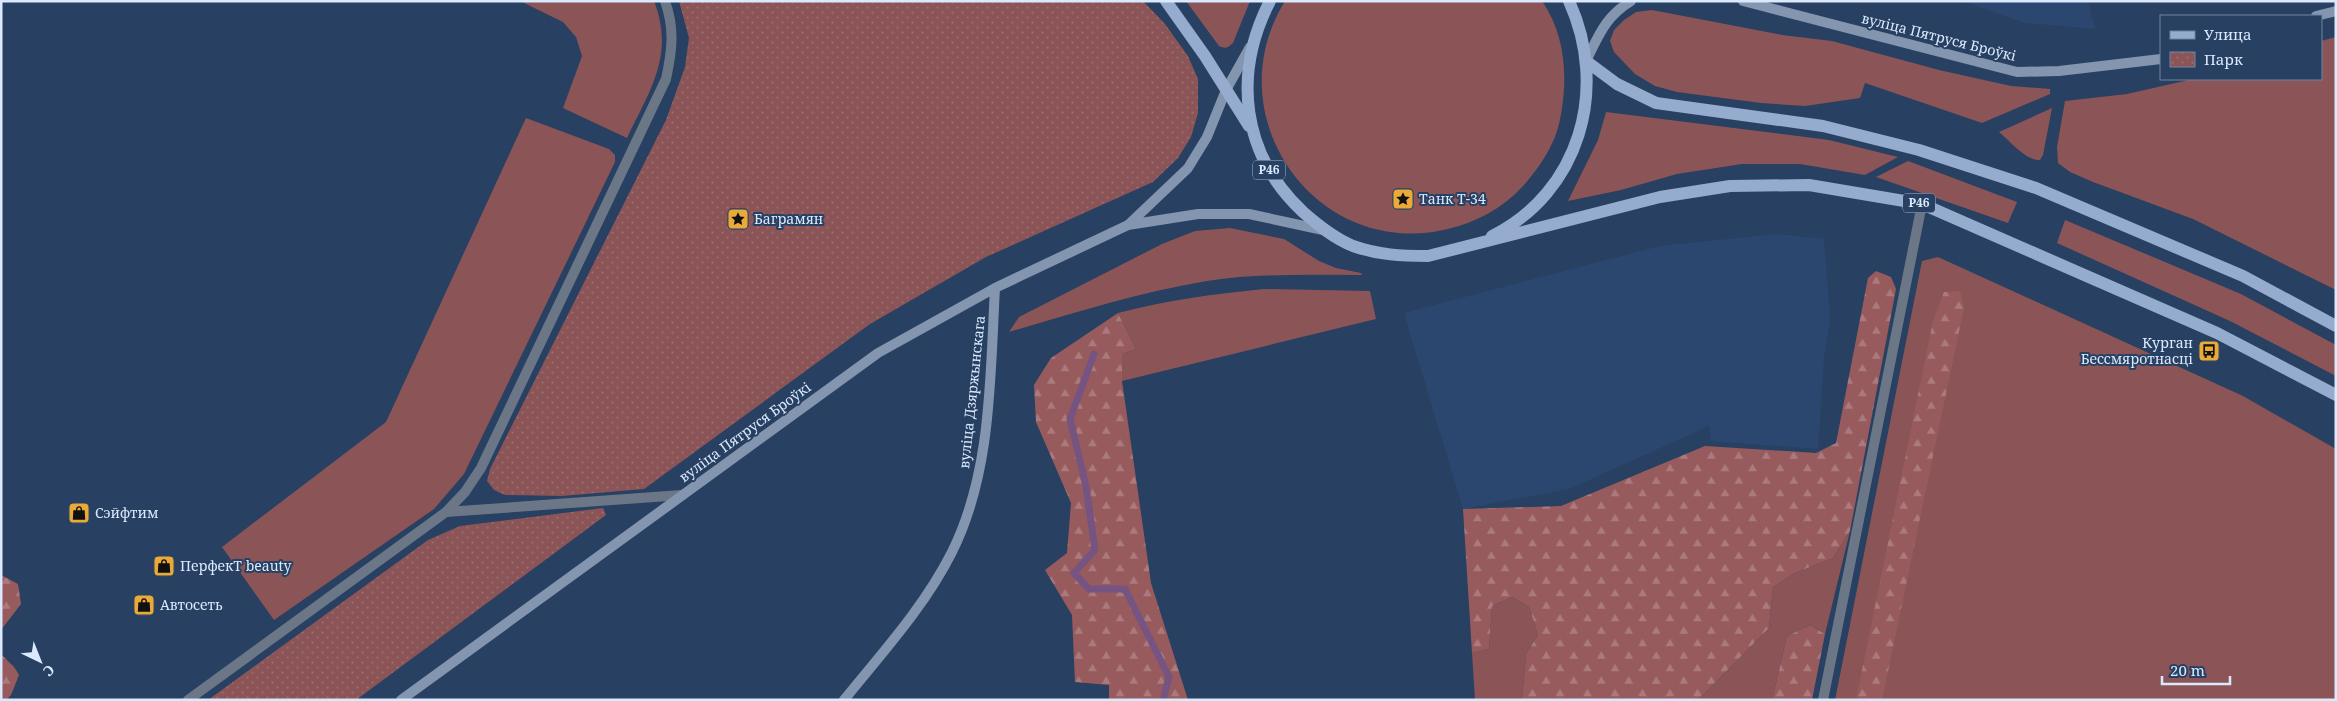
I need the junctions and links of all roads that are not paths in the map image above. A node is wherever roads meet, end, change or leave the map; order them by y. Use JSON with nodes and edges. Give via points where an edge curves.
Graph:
{"nodes":[{"id":1,"x":665,"y":1,"type":"edge"},
{"id":2,"x":1166,"y":1,"type":"edge"},
{"id":3,"x":1270,"y":1,"type":"edge"},
{"id":4,"x":1568,"y":1,"type":"edge"},
{"id":5,"x":1631,"y":1,"type":"edge"},
{"id":6,"x":1743,"y":1,"type":"edge"},
{"id":7,"x":2336,"y":11,"type":"edge"},
{"id":8,"x":2320,"y":15,"type":"edge"},
{"id":9,"x":1252,"y":44,"type":"junction"},
{"id":10,"x":2160,"y":59,"type":"edge"},
{"id":11,"x":1586,"y":61,"type":"junction"},
{"id":12,"x":1226,"y":90,"type":"junction"},
{"id":13,"x":1253,"y":132,"type":"junction"},
{"id":14,"x":1922,"y":204,"type":"junction"},
{"id":15,"x":1128,"y":225,"type":"junction"},
{"id":16,"x":1323,"y":230,"type":"junction"},
{"id":17,"x":1469,"y":247,"type":"junction"},
{"id":18,"x":995,"y":288,"type":"junction"},
{"id":19,"x":2336,"y":326,"type":"edge"},
{"id":20,"x":2336,"y":395,"type":"edge"},
{"id":21,"x":682,"y":495,"type":"junction"},
{"id":22,"x":446,"y":512,"type":"junction"},
{"id":23,"x":188,"y":700,"type":"edge"},
{"id":24,"x":401,"y":700,"type":"edge"},
{"id":25,"x":844,"y":700,"type":"edge"},
{"id":26,"x":1823,"y":700,"type":"edge"}],
"edges":[{"from":1,"to":22,"type":"street","via":[[672,19],[672,51],[666,79],[482,468],[466,492]]},
{"from":2,"to":12,"type":"main road","number":"Р46"},
{"from":3,"to":9,"type":"main road","number":"Р46"},
{"from":4,"to":11,"type":"main road","number":"Р46","via":[[1579,24]]},
{"from":5,"to":11,"type":"main road","via":[[1603,25]]},
{"from":6,"to":10,"type":"main road","name":"вуліца Пятруся Броўкі","via":[[2017,72],[2059,71]]},
{"from":7,"to":8,"type":"main road"},
{"from":9,"to":12,"type":"main road","name":"вуліца Пятруся Броўкі"},
{"from":9,"to":13,"type":"main road","number":"Р46","via":[[1246,92]]},
{"from":11,"to":17,"type":"main road","number":"Р46","via":[[1586,101],[1578,138],[1563,172],[1540,202],[1507,228]]},
{"from":11,"to":19,"type":"main road","via":[[1617,84],[1656,103],[1823,126],[1919,150],[2036,188],[2243,276]]},
{"from":12,"to":13,"type":"main road","number":"Р46"},
{"from":12,"to":15,"type":"main road","name":"вуліца Пятруся Броўкі","via":[[1207,137],[1188,168]]},
{"from":13,"to":16,"type":"main road","number":"Р46","via":[[1265,164],[1288,197]]},
{"from":14,"to":17,"type":"main road","number":"Р46","via":[[1809,184],[1730,186],[1660,198]]},
{"from":14,"to":20,"type":"main road","number":"Р46","via":[[2217,333]]},
{"from":14,"to":26,"type":"street"},
{"from":15,"to":16,"type":"main road","name":"вуліца Пятруся Броўкі","via":[[1198,214],[1249,214]]},
{"from":15,"to":18,"type":"main road","name":"вуліца Пятруся Броўкі"},
{"from":16,"to":17,"type":"main road","number":"Р46","via":[[1353,246],[1389,256],[1428,256]]},
{"from":18,"to":21,"type":"main road","name":"вуліца Пятруся Броўкі","via":[[878,353]]},
{"from":18,"to":25,"type":"main road","name":"вуліца Дзяржынскага","via":[[983,444],[974,496],[952,553],[914,612]]},
{"from":21,"to":22,"type":"street"},
{"from":21,"to":24,"type":"main road","name":"вуліца Пятруся Броўкі"},
{"from":22,"to":23,"type":"street"}]}
